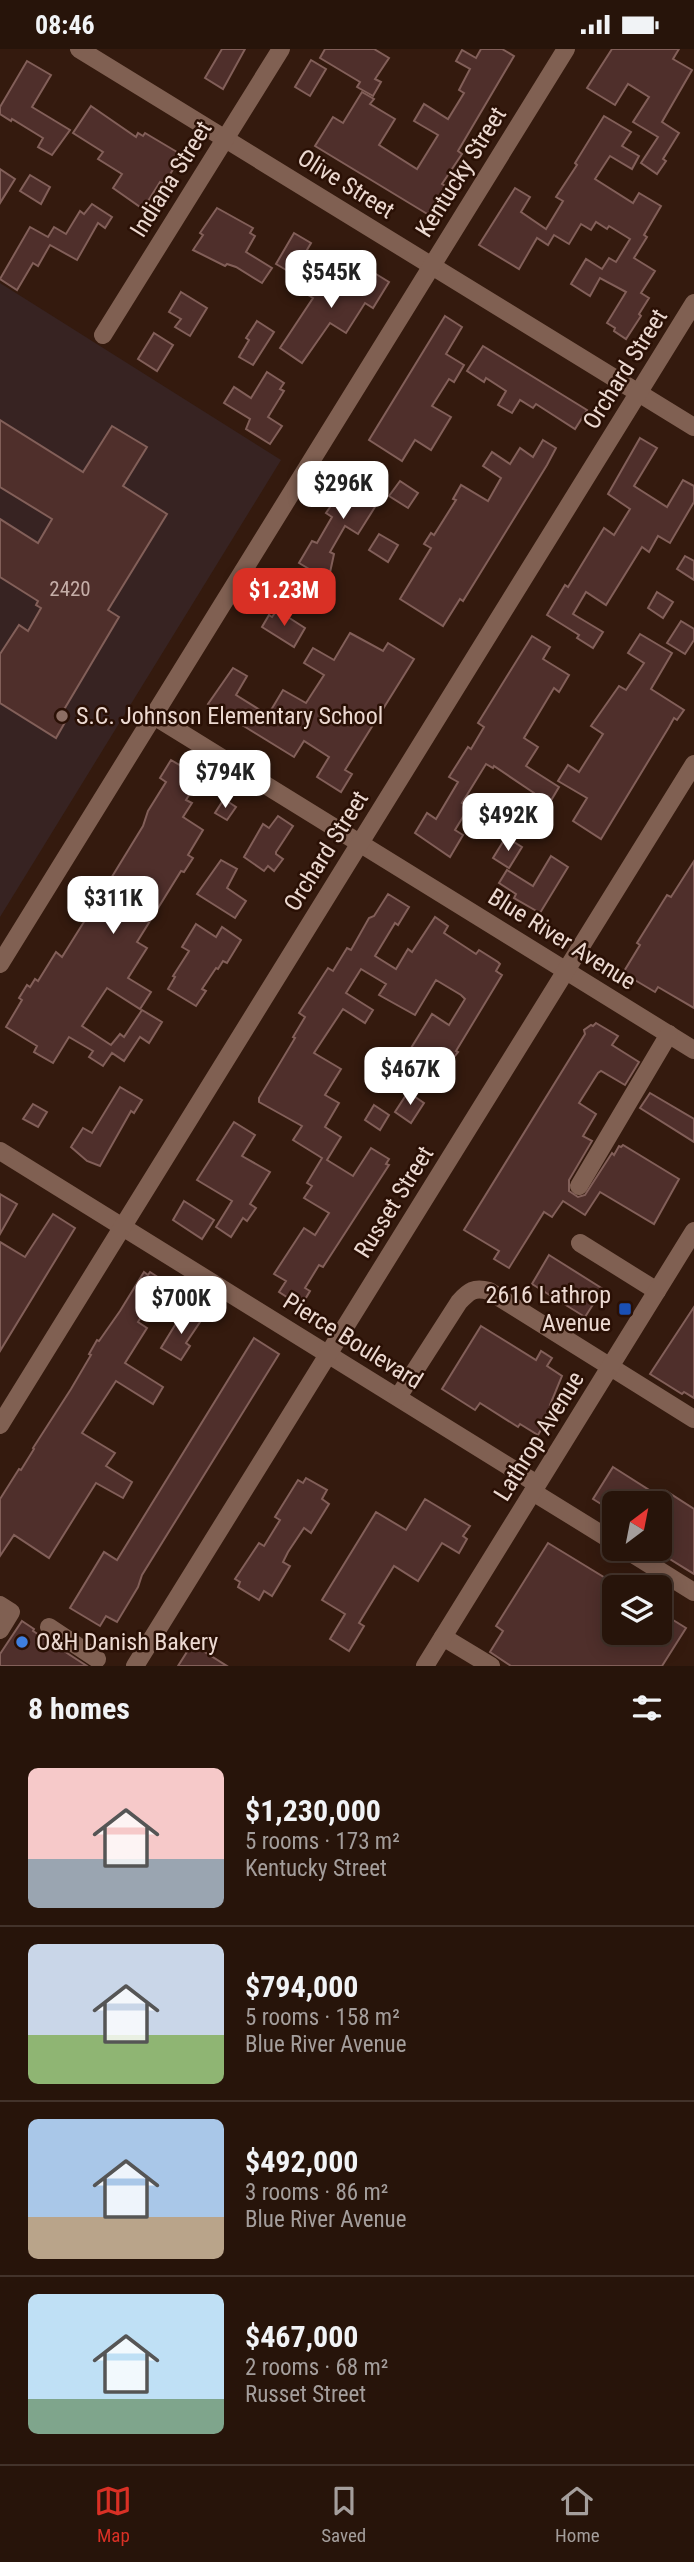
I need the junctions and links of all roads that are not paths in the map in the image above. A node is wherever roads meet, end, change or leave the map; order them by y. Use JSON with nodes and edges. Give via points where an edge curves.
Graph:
{"nodes":[{"id":1,"x":79,"y":49,"type":"edge"},
{"id":2,"x":281,"y":49,"type":"edge"},
{"id":3,"x":566,"y":49,"type":"edge"},
{"id":4,"x":225,"y":139,"type":"junction"},
{"id":5,"x":432,"y":266,"type":"junction"},
{"id":6,"x":694,"y":303,"type":"edge"},
{"id":7,"x":103,"y":335,"type":"dead end"},
{"id":8,"x":638,"y":393,"type":"junction"},
{"id":9,"x":694,"y":427,"type":"edge"},
{"id":10,"x":153,"y":716,"type":"junction"},
{"id":11,"x":694,"y":764,"type":"edge"},
{"id":12,"x":360,"y":843,"type":"junction"},
{"id":13,"x":0,"y":964,"type":"edge"},
{"id":14,"x":566,"y":971,"type":"junction"},
{"id":15,"x":669,"y":1034,"type":"junction"},
{"id":16,"x":694,"y":1049,"type":"edge"},
{"id":17,"x":0,"y":1151,"type":"edge"},
{"id":18,"x":579,"y":1186,"type":"dead end"},
{"id":19,"x":122,"y":1227,"type":"junction"},
{"id":20,"x":694,"y":1231,"type":"edge"},
{"id":21,"x":580,"y":1243,"type":"dead end"},
{"id":22,"x":657,"y":1291,"type":"junction"},
{"id":23,"x":328,"y":1355,"type":"junction"},
{"id":24,"x":610,"y":1367,"type":"junction"},
{"id":25,"x":398,"y":1398,"type":"junction"},
{"id":26,"x":694,"y":1419,"type":"edge"},
{"id":27,"x":0,"y":1425,"type":"edge"},
{"id":28,"x":535,"y":1488,"type":"junction"},
{"id":29,"x":602,"y":1534,"type":"edge"},
{"id":30,"x":644,"y":1561,"type":"edge"},
{"id":31,"x":694,"y":1592,"type":"edge"},
{"id":32,"x":0,"y":1605,"type":"edge"},
{"id":33,"x":48,"y":1627,"type":"dead end"},
{"id":34,"x":0,"y":1630,"type":"edge"},
{"id":35,"x":443,"y":1637,"type":"junction"},
{"id":36,"x":99,"y":1664,"type":"edge"},
{"id":37,"x":135,"y":1666,"type":"edge"},
{"id":38,"x":425,"y":1666,"type":"edge"},
{"id":39,"x":491,"y":1666,"type":"edge"}],
"edges":[{"from":1,"to":4,"type":"street","name":"Olive Street"},
{"from":2,"to":4,"type":"street","name":"Indiana Street"},
{"from":3,"to":5,"type":"street","name":"Kentucky Street"},
{"from":4,"to":5,"type":"street","name":"Olive Street"},
{"from":4,"to":7,"type":"street","name":"Indiana Street"},
{"from":5,"to":8,"type":"street","name":"Olive Street"},
{"from":5,"to":10,"type":"street","name":"Kentucky Street"},
{"from":6,"to":8,"type":"street","name":"Orchard Street"},
{"from":8,"to":9,"type":"street","name":"Olive Street"},
{"from":8,"to":12,"type":"street","name":"Orchard Street"},
{"from":10,"to":12,"type":"street","name":"Blue River Avenue"},
{"from":10,"to":13,"type":"street","name":"Kentucky Street"},
{"from":11,"to":14,"type":"street","name":"Russet Street"},
{"from":12,"to":14,"type":"street","name":"Blue River Avenue"},
{"from":12,"to":19,"type":"street","name":"Orchard Street"},
{"from":14,"to":15,"type":"street","name":"Blue River Avenue"},
{"from":14,"to":23,"type":"street","name":"Russet Street"},
{"from":15,"to":16,"type":"street","name":"Blue River Avenue"},
{"from":15,"to":18,"type":"street"},
{"from":17,"to":19,"type":"street","name":"Pierce Boulevard"},
{"from":19,"to":23,"type":"street","name":"Pierce Boulevard"},
{"from":19,"to":27,"type":"street","name":"Orchard Street"},
{"from":20,"to":22,"type":"street","name":"Lathrop Avenue"},
{"from":21,"to":22,"type":"street"},
{"from":22,"to":24,"type":"street","name":"Lathrop Avenue"},
{"from":23,"to":25,"type":"street","name":"Pierce Boulevard"},
{"from":23,"to":37,"type":"street","name":"Russet Street"},
{"from":24,"to":25,"type":"street","via":[[478,1288],[468,1291],[459,1302]]},
{"from":24,"to":26,"type":"street"},
{"from":24,"to":28,"type":"street","name":"Lathrop Avenue"},
{"from":25,"to":28,"type":"street","name":"Pierce Boulevard"},
{"from":28,"to":29,"type":"street","name":"Pierce Boulevard"},
{"from":28,"to":35,"type":"street","name":"Lathrop Avenue"},
{"from":30,"to":31,"type":"street"},
{"from":32,"to":34,"type":"street","via":[[10,1612]]},
{"from":33,"to":36,"type":"street"},
{"from":35,"to":38,"type":"street","name":"Lathrop Avenue"},
{"from":35,"to":39,"type":"street"}]}
